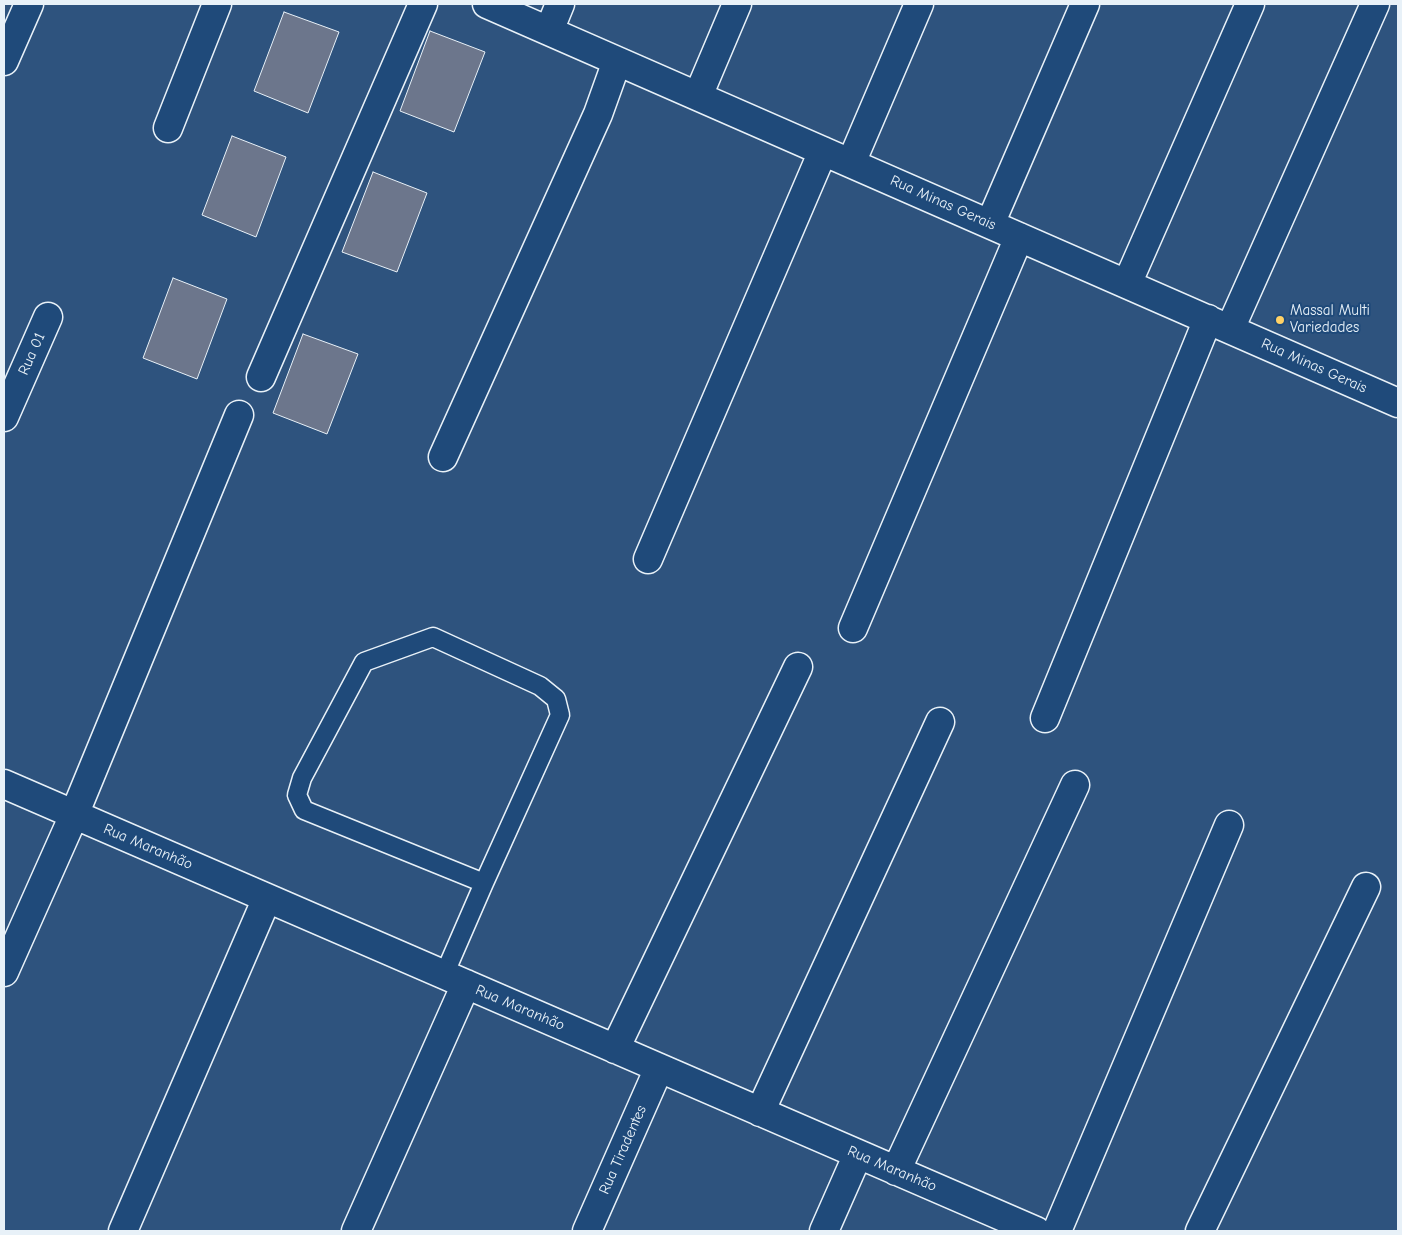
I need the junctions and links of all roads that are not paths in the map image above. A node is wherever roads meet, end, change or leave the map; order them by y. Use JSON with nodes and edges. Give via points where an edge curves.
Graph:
{"nodes":[{"id":1,"x":29,"y":4,"type":"edge"},
{"id":2,"x":217,"y":4,"type":"edge"},
{"id":3,"x":423,"y":4,"type":"edge"},
{"id":4,"x":488,"y":4,"type":"edge"},
{"id":5,"x":560,"y":4,"type":"edge"},
{"id":6,"x":738,"y":4,"type":"edge"},
{"id":7,"x":919,"y":4,"type":"edge"},
{"id":8,"x":1085,"y":4,"type":"edge"},
{"id":9,"x":1250,"y":4,"type":"edge"},
{"id":10,"x":1375,"y":4,"type":"edge"},
{"id":11,"x":549,"y":30,"type":"junction"},
{"id":12,"x":4,"y":61,"type":"edge"},
{"id":13,"x":617,"y":61,"type":"junction"},
{"id":14,"x":698,"y":96,"type":"junction"},
{"id":15,"x":168,"y":128,"type":"dead end"},
{"id":16,"x":823,"y":151,"type":"junction"},
{"id":17,"x":851,"y":163,"type":"junction"},
{"id":18,"x":990,"y":224,"type":"junction"},
{"id":19,"x":1019,"y":237,"type":"junction"},
{"id":20,"x":1127,"y":284,"type":"junction"},
{"id":21,"x":48,"y":317,"type":"dead end"},
{"id":22,"x":1219,"y":324,"type":"junction"},
{"id":23,"x":261,"y":377,"type":"dead end"},
{"id":24,"x":1398,"y":403,"type":"edge"},
{"id":25,"x":240,"y":415,"type":"dead end"},
{"id":26,"x":4,"y":418,"type":"edge"},
{"id":27,"x":443,"y":457,"type":"dead end"},
{"id":28,"x":648,"y":559,"type":"dead end"},
{"id":29,"x":853,"y":628,"type":"dead end"},
{"id":30,"x":798,"y":667,"type":"dead end"},
{"id":31,"x":1045,"y":718,"type":"dead end"},
{"id":32,"x":940,"y":722,"type":"dead end"},
{"id":33,"x":4,"y":784,"type":"edge"},
{"id":34,"x":1074,"y":785,"type":"dead end"},
{"id":35,"x":74,"y":815,"type":"junction"},
{"id":36,"x":1228,"y":825,"type":"dead end"},
{"id":37,"x":484,"y":883,"type":"junction"},
{"id":38,"x":1366,"y":886,"type":"dead end"},
{"id":39,"x":267,"y":898,"type":"junction"},
{"id":40,"x":4,"y":972,"type":"edge"},
{"id":41,"x":455,"y":980,"type":"junction"},
{"id":42,"x":615,"y":1049,"type":"junction"},
{"id":43,"x":659,"y":1068,"type":"junction"},
{"id":44,"x":760,"y":1112,"type":"junction"},
{"id":45,"x":858,"y":1154,"type":"junction"},
{"id":46,"x":896,"y":1171,"type":"junction"},
{"id":47,"x":123,"y":1231,"type":"edge"},
{"id":48,"x":356,"y":1231,"type":"edge"},
{"id":49,"x":587,"y":1231,"type":"edge"},
{"id":50,"x":824,"y":1231,"type":"edge"},
{"id":51,"x":1036,"y":1231,"type":"edge"},
{"id":52,"x":1057,"y":1231,"type":"edge"},
{"id":53,"x":1200,"y":1231,"type":"edge"}],
"edges":[{"from":1,"to":12,"type":"street"},
{"from":2,"to":15,"type":"street"},
{"from":3,"to":23,"type":"street"},
{"from":4,"to":11,"type":"street","name":"Rua Minas Gerais"},
{"from":5,"to":11,"type":"street"},
{"from":6,"to":14,"type":"street"},
{"from":7,"to":17,"type":"street"},
{"from":8,"to":18,"type":"street"},
{"from":9,"to":20,"type":"street"},
{"from":10,"to":22,"type":"street"},
{"from":11,"to":13,"type":"street","name":"Rua Minas Gerais"},
{"from":13,"to":14,"type":"street","name":"Rua Minas Gerais"},
{"from":13,"to":27,"type":"street","via":[[598,114]]},
{"from":14,"to":16,"type":"street","name":"Rua Minas Gerais"},
{"from":16,"to":17,"type":"street","name":"Rua Minas Gerais"},
{"from":16,"to":28,"type":"street"},
{"from":17,"to":18,"type":"street","name":"Rua Minas Gerais"},
{"from":18,"to":19,"type":"street","name":"Rua Minas Gerais"},
{"from":19,"to":20,"type":"street","name":"Rua Minas Gerais"},
{"from":19,"to":29,"type":"street"},
{"from":20,"to":22,"type":"street","name":"Rua Minas Gerais"},
{"from":21,"to":26,"type":"street","name":"Rua 01"},
{"from":22,"to":24,"type":"street","name":"Rua Minas Gerais"},
{"from":22,"to":31,"type":"street"},
{"from":25,"to":35,"type":"street"},
{"from":30,"to":42,"type":"street"},
{"from":32,"to":44,"type":"street"},
{"from":33,"to":35,"type":"street","name":"Rua Maranhão"},
{"from":34,"to":46,"type":"street"},
{"from":35,"to":39,"type":"street","name":"Rua Maranhão"},
{"from":35,"to":40,"type":"street"},
{"from":36,"to":52,"type":"street"},
{"from":37,"to":37,"type":"lane","via":[[560,715],[556,699],[540,686],[433,637],[364,662],[302,778],[297,795],[304,810]]},
{"from":37,"to":41,"type":"lane"},
{"from":38,"to":53,"type":"street"},
{"from":39,"to":41,"type":"street","name":"Rua Maranhão"},
{"from":39,"to":47,"type":"street"},
{"from":41,"to":42,"type":"street","name":"Rua Maranhão"},
{"from":41,"to":48,"type":"street"},
{"from":42,"to":43,"type":"street","name":"Rua Maranhão"},
{"from":43,"to":44,"type":"street","name":"Rua Maranhão"},
{"from":43,"to":49,"type":"street","name":"Rua Tiradentes"},
{"from":44,"to":45,"type":"street","name":"Rua Maranhão"},
{"from":45,"to":46,"type":"street","name":"Rua Maranhão"},
{"from":45,"to":50,"type":"street"},
{"from":46,"to":51,"type":"street","name":"Rua Maranhão"}]}
